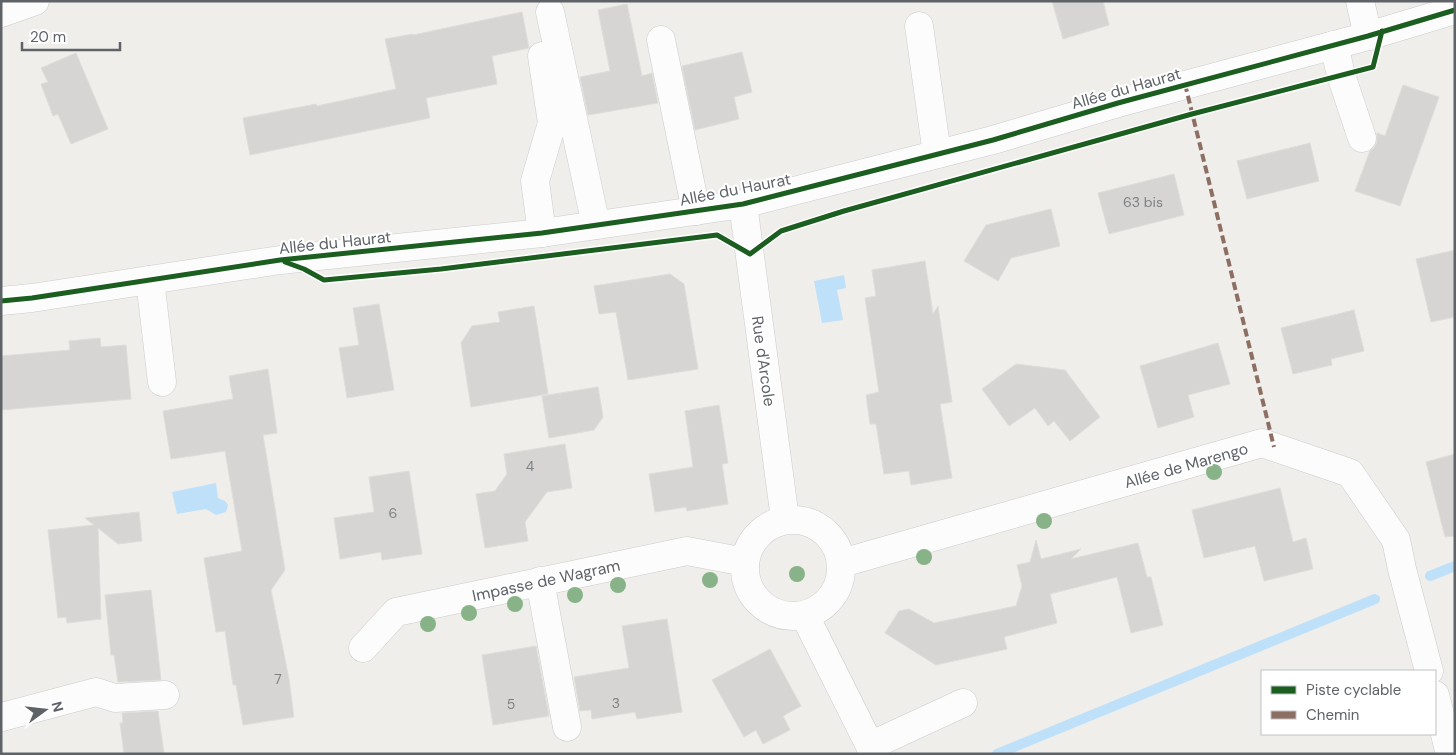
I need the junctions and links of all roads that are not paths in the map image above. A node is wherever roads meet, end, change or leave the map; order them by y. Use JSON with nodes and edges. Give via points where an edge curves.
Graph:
{"nodes":[{"id":1,"x":35,"y":1,"type":"edge"},
{"id":2,"x":1360,"y":1,"type":"edge"},
{"id":3,"x":1455,"y":10,"type":"edge"},
{"id":4,"x":550,"y":12,"type":"dead end"},
{"id":5,"x":1,"y":13,"type":"edge"},
{"id":6,"x":919,"y":26,"type":"dead end"},
{"id":7,"x":1368,"y":36,"type":"junction"},
{"id":8,"x":661,"y":40,"type":"dead end"},
{"id":9,"x":1334,"y":45,"type":"junction"},
{"id":10,"x":542,"y":56,"type":"dead end"},
{"id":11,"x":1362,"y":138,"type":"dead end"},
{"id":12,"x":936,"y":154,"type":"junction"},
{"id":13,"x":743,"y":204,"type":"junction"},
{"id":14,"x":696,"y":211,"type":"junction"},
{"id":15,"x":596,"y":225,"type":"junction"},
{"id":16,"x":542,"y":233,"type":"junction"},
{"id":17,"x":150,"y":280,"type":"junction"},
{"id":18,"x":1,"y":300,"type":"edge"},
{"id":19,"x":162,"y":382,"type":"dead end"},
{"id":20,"x":786,"y":519,"type":"junction"},
{"id":21,"x":745,"y":562,"type":"junction"},
{"id":22,"x":842,"y":562,"type":"junction"},
{"id":23,"x":540,"y":581,"type":"junction"},
{"id":24,"x":805,"y":616,"type":"junction"},
{"id":25,"x":363,"y":648,"type":"dead end"},
{"id":26,"x":1429,"y":670,"type":"edge"},
{"id":27,"x":165,"y":695,"type":"dead end"},
{"id":28,"x":963,"y":703,"type":"dead end"},
{"id":29,"x":1443,"y":707,"type":"edge"},
{"id":30,"x":2,"y":717,"type":"dead end"},
{"id":31,"x":567,"y":727,"type":"dead end"},
{"id":32,"x":872,"y":750,"type":"edge"},
{"id":33,"x":1450,"y":754,"type":"edge"}],
"edges":[{"from":1,"to":5,"type":"street"},
{"from":2,"to":7,"type":"street"},
{"from":3,"to":7,"type":"street","name":"Allée du Haurat"},
{"from":4,"to":15,"type":"street"},
{"from":6,"to":12,"type":"street"},
{"from":7,"to":9,"type":"street","name":"Allée du Haurat"},
{"from":8,"to":14,"type":"street"},
{"from":9,"to":11,"type":"street"},
{"from":9,"to":12,"type":"street","name":"Allée du Haurat"},
{"from":10,"to":16,"type":"street","via":[[552,123],[535,181]]},
{"from":12,"to":13,"type":"street","name":"Allée du Haurat"},
{"from":13,"to":14,"type":"street","name":"Allée du Haurat"},
{"from":13,"to":20,"type":"street","name":"Rue d'Arcole"},
{"from":14,"to":15,"type":"street","name":"Allée du Haurat"},
{"from":15,"to":16,"type":"street","name":"Allée du Haurat"},
{"from":16,"to":17,"type":"street","name":"Allée du Haurat","via":[[280,260]]},
{"from":17,"to":18,"type":"street","name":"Allée du Haurat"},
{"from":17,"to":19,"type":"street"},
{"from":20,"to":21,"type":"street","via":[[758,532]]},
{"from":20,"to":22,"type":"street","via":[[816,524],[832,538]]},
{"from":21,"to":23,"type":"street","name":"Impasse de Wagram","via":[[687,551]]},
{"from":21,"to":24,"type":"street","via":[[743,573],[750,594],[766,610],[785,617]]},
{"from":22,"to":24,"type":"street","via":[[837,589],[824,606]]},
{"from":22,"to":26,"type":"street","name":"Allée de Marengo","via":[[1262,443],[1350,473],[1396,540]]},
{"from":23,"to":25,"type":"street","name":"Impasse de Wagram","via":[[396,612]]},
{"from":23,"to":31,"type":"street"},
{"from":24,"to":32,"type":"street"},
{"from":27,"to":30,"type":"street","via":[[115,698],[96,692]]},
{"from":28,"to":32,"type":"street"},
{"from":29,"to":33,"type":"street"}]}
